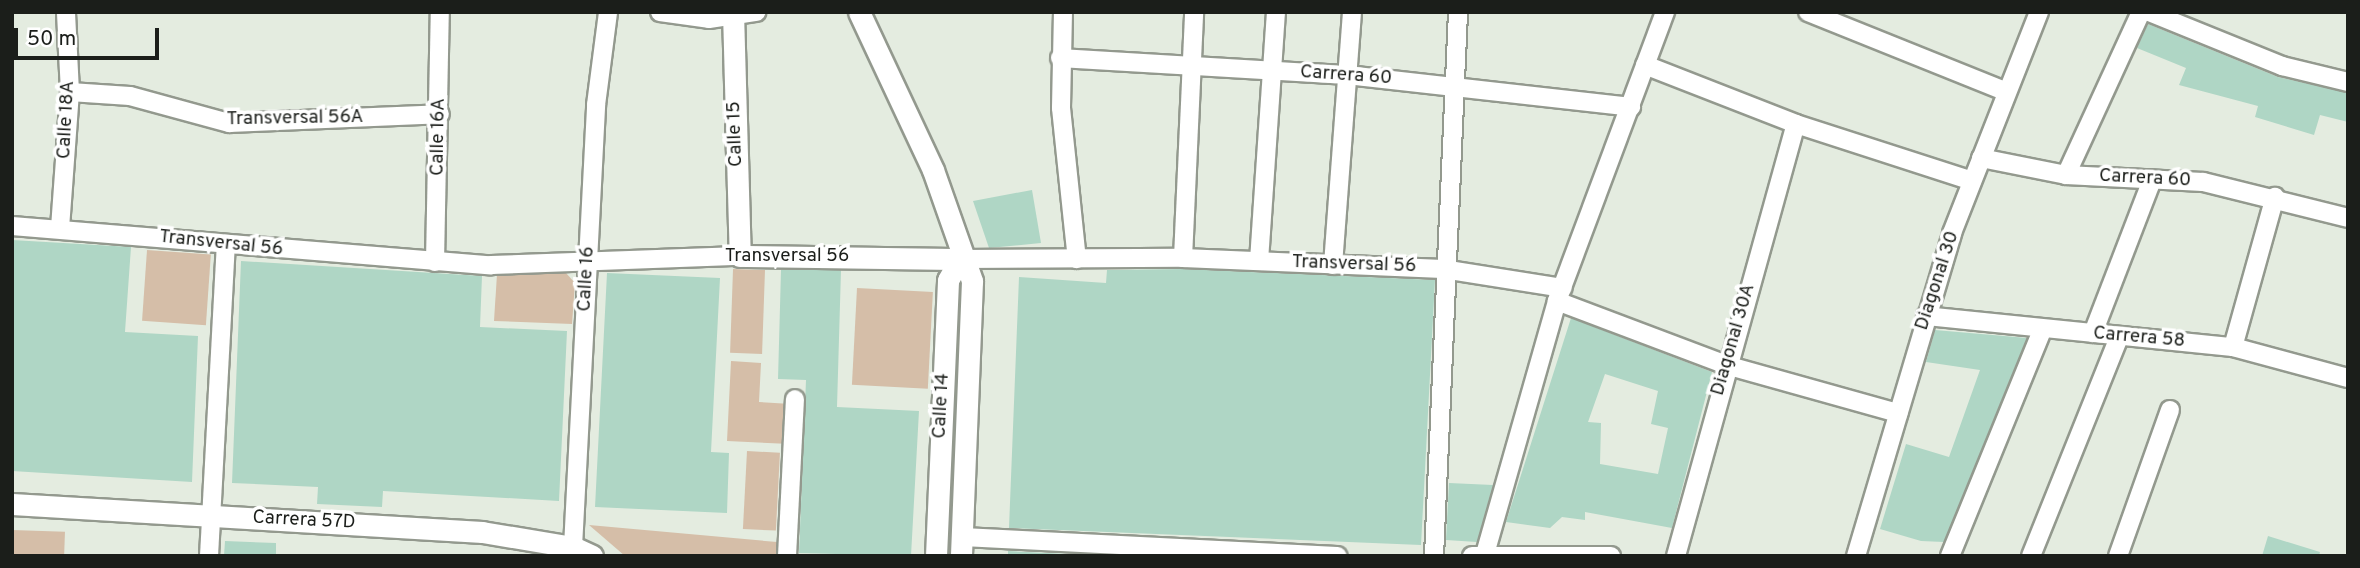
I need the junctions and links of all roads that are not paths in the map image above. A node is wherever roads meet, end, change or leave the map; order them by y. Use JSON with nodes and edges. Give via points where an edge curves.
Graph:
{"nodes":[{"id":1,"x":65,"y":12,"type":"edge"},
{"id":2,"x":440,"y":12,"type":"edge"},
{"id":3,"x":608,"y":12,"type":"edge"},
{"id":4,"x":660,"y":12,"type":"edge"},
{"id":5,"x":756,"y":12,"type":"edge"},
{"id":6,"x":859,"y":12,"type":"edge"},
{"id":7,"x":1063,"y":12,"type":"edge"},
{"id":8,"x":1194,"y":12,"type":"edge"},
{"id":9,"x":1276,"y":12,"type":"edge"},
{"id":10,"x":1352,"y":12,"type":"edge"},
{"id":11,"x":1458,"y":12,"type":"edge"},
{"id":12,"x":1665,"y":12,"type":"edge"},
{"id":13,"x":2039,"y":12,"type":"edge"},
{"id":14,"x":2141,"y":12,"type":"edge"},
{"id":15,"x":2149,"y":12,"type":"edge"},
{"id":16,"x":1819,"y":14,"type":"edge"},
{"id":17,"x":733,"y":15,"type":"edge"},
{"id":18,"x":1060,"y":58,"type":"junction"},
{"id":19,"x":1645,"y":65,"type":"junction"},
{"id":20,"x":1191,"y":66,"type":"junction"},
{"id":21,"x":1274,"y":71,"type":"junction"},
{"id":22,"x":1347,"y":75,"type":"junction"},
{"id":23,"x":2348,"y":82,"type":"edge"},
{"id":24,"x":1452,"y":85,"type":"junction"},
{"id":25,"x":70,"y":92,"type":"junction"},
{"id":26,"x":2007,"y":92,"type":"junction"},
{"id":27,"x":1631,"y":107,"type":"junction"},
{"id":28,"x":440,"y":114,"type":"junction"},
{"id":29,"x":1796,"y":124,"type":"junction"},
{"id":30,"x":1981,"y":158,"type":"junction"},
{"id":31,"x":2066,"y":174,"type":"junction"},
{"id":32,"x":2152,"y":180,"type":"junction"},
{"id":33,"x":1972,"y":181,"type":"junction"},
{"id":34,"x":2275,"y":197,"type":"junction"},
{"id":35,"x":2348,"y":218,"type":"edge"},
{"id":36,"x":12,"y":226,"type":"edge"},
{"id":37,"x":60,"y":228,"type":"junction"},
{"id":38,"x":226,"y":245,"type":"junction"},
{"id":39,"x":740,"y":256,"type":"junction"},
{"id":40,"x":1182,"y":258,"type":"junction"},
{"id":41,"x":960,"y":259,"type":"junction"},
{"id":42,"x":1077,"y":259,"type":"junction"},
{"id":43,"x":588,"y":261,"type":"junction"},
{"id":44,"x":1259,"y":261,"type":"junction"},
{"id":45,"x":435,"y":262,"type":"junction"},
{"id":46,"x":1333,"y":265,"type":"junction"},
{"id":47,"x":1443,"y":269,"type":"junction"},
{"id":48,"x":1560,"y":294,"type":"junction"},
{"id":49,"x":1926,"y":316,"type":"junction"},
{"id":50,"x":2042,"y":331,"type":"junction"},
{"id":51,"x":2094,"y":333,"type":"junction"},
{"id":52,"x":2119,"y":337,"type":"junction"},
{"id":53,"x":2233,"y":347,"type":"junction"},
{"id":54,"x":1726,"y":365,"type":"junction"},
{"id":55,"x":2348,"y":378,"type":"edge"},
{"id":56,"x":795,"y":399,"type":"dead end"},
{"id":57,"x":2170,"y":410,"type":"dead end"},
{"id":58,"x":1898,"y":413,"type":"junction"},
{"id":59,"x":12,"y":504,"type":"edge"},
{"id":60,"x":211,"y":516,"type":"junction"},
{"id":61,"x":962,"y":546,"type":"edge"},
{"id":62,"x":582,"y":551,"type":"edge"},
{"id":63,"x":1479,"y":555,"type":"edge"},
{"id":64,"x":209,"y":556,"type":"edge"},
{"id":65,"x":787,"y":556,"type":"edge"},
{"id":66,"x":936,"y":556,"type":"edge"},
{"id":67,"x":1338,"y":556,"type":"edge"},
{"id":68,"x":1434,"y":556,"type":"edge"},
{"id":69,"x":1611,"y":556,"type":"edge"},
{"id":70,"x":1676,"y":556,"type":"edge"},
{"id":71,"x":1856,"y":556,"type":"edge"},
{"id":72,"x":1950,"y":556,"type":"edge"},
{"id":73,"x":2031,"y":556,"type":"edge"},
{"id":74,"x":2118,"y":556,"type":"edge"}],
"edges":[{"from":1,"to":25,"type":"street","name":"Calle 18A"},
{"from":2,"to":28,"type":"street","name":"Calle 16A"},
{"from":3,"to":43,"type":"street","name":"Calle 16"},
{"from":4,"to":17,"type":"street"},
{"from":5,"to":17,"type":"street"},
{"from":6,"to":41,"type":"street","name":"Calle 14","via":[[933,170]]},
{"from":7,"to":18,"type":"street"},
{"from":8,"to":20,"type":"street"},
{"from":9,"to":21,"type":"street"},
{"from":10,"to":22,"type":"street"},
{"from":11,"to":24,"type":"street"},
{"from":12,"to":19,"type":"street"},
{"from":13,"to":26,"type":"street","name":"Diagonal 30"},
{"from":14,"to":31,"type":"street"},
{"from":15,"to":23,"type":"street","via":[[2282,66]]},
{"from":16,"to":26,"type":"street"},
{"from":17,"to":39,"type":"street","name":"Calle 15"},
{"from":18,"to":20,"type":"street","name":"Carrera 60"},
{"from":18,"to":42,"type":"street"},
{"from":19,"to":27,"type":"street"},
{"from":19,"to":29,"type":"street"},
{"from":20,"to":21,"type":"street","name":"Carrera 60"},
{"from":20,"to":40,"type":"street"},
{"from":21,"to":22,"type":"street","name":"Carrera 60"},
{"from":21,"to":44,"type":"street"},
{"from":22,"to":24,"type":"street","name":"Carrera 60"},
{"from":22,"to":46,"type":"street"},
{"from":24,"to":27,"type":"street","name":"Carrera 60"},
{"from":24,"to":47,"type":"street"},
{"from":25,"to":28,"type":"street","name":"Transversal 56A","via":[[130,96],[229,123]]},
{"from":25,"to":37,"type":"street","name":"Calle 18A"},
{"from":26,"to":30,"type":"street","name":"Diagonal 30"},
{"from":27,"to":48,"type":"street"},
{"from":28,"to":45,"type":"street","name":"Calle 16A"},
{"from":29,"to":33,"type":"street"},
{"from":29,"to":54,"type":"street","name":"Diagonal 30A"},
{"from":30,"to":31,"type":"street","name":"Carrera 60"},
{"from":30,"to":33,"type":"street","name":"Diagonal 30"},
{"from":31,"to":32,"type":"street","name":"Carrera 60"},
{"from":32,"to":34,"type":"street","name":"Carrera 60","via":[[2174,177]]},
{"from":32,"to":51,"type":"street"},
{"from":33,"to":49,"type":"street","name":"Diagonal 30"},
{"from":34,"to":35,"type":"street","name":"Carrera 60"},
{"from":34,"to":53,"type":"street"},
{"from":36,"to":37,"type":"street","name":"Transversal 56"},
{"from":37,"to":38,"type":"street","name":"Transversal 56"},
{"from":38,"to":45,"type":"street","name":"Transversal 56"},
{"from":38,"to":60,"type":"street"},
{"from":39,"to":41,"type":"street","name":"Transversal 56"},
{"from":39,"to":43,"type":"street","name":"Transversal 56"},
{"from":40,"to":42,"type":"street","name":"Transversal 56"},
{"from":40,"to":44,"type":"street","name":"Transversal 56"},
{"from":41,"to":42,"type":"street","name":"Transversal 56"},
{"from":41,"to":61,"type":"street","name":"Calle 14","via":[[972,281]]},
{"from":41,"to":66,"type":"street","name":"Calle 14","via":[[948,280]]},
{"from":43,"to":45,"type":"street","name":"Transversal 56"},
{"from":43,"to":62,"type":"street","name":"Calle 16"},
{"from":44,"to":46,"type":"street","name":"Transversal 56"},
{"from":46,"to":47,"type":"street","name":"Transversal 56"},
{"from":47,"to":48,"type":"street","name":"Transversal 56"},
{"from":47,"to":68,"type":"street"},
{"from":48,"to":54,"type":"street"},
{"from":48,"to":63,"type":"street"},
{"from":49,"to":50,"type":"street","name":"Carrera 58"},
{"from":49,"to":58,"type":"street","name":"Diagonal 30"},
{"from":50,"to":51,"type":"street","name":"Carrera 58"},
{"from":50,"to":72,"type":"street"},
{"from":51,"to":52,"type":"street","name":"Carrera 58"},
{"from":52,"to":53,"type":"street","name":"Carrera 58"},
{"from":52,"to":73,"type":"street"},
{"from":53,"to":55,"type":"street","name":"Carrera 58"},
{"from":54,"to":58,"type":"street"},
{"from":54,"to":70,"type":"street","name":"Diagonal 30A"},
{"from":56,"to":65,"type":"street"},
{"from":57,"to":74,"type":"street"},
{"from":58,"to":71,"type":"street","name":"Diagonal 30"},
{"from":59,"to":60,"type":"street","name":"Carrera 57D"},
{"from":60,"to":62,"type":"street","name":"Carrera 57D","via":[[482,531]]},
{"from":60,"to":64,"type":"street"},
{"from":61,"to":67,"type":"street"},
{"from":63,"to":69,"type":"street"}]}
